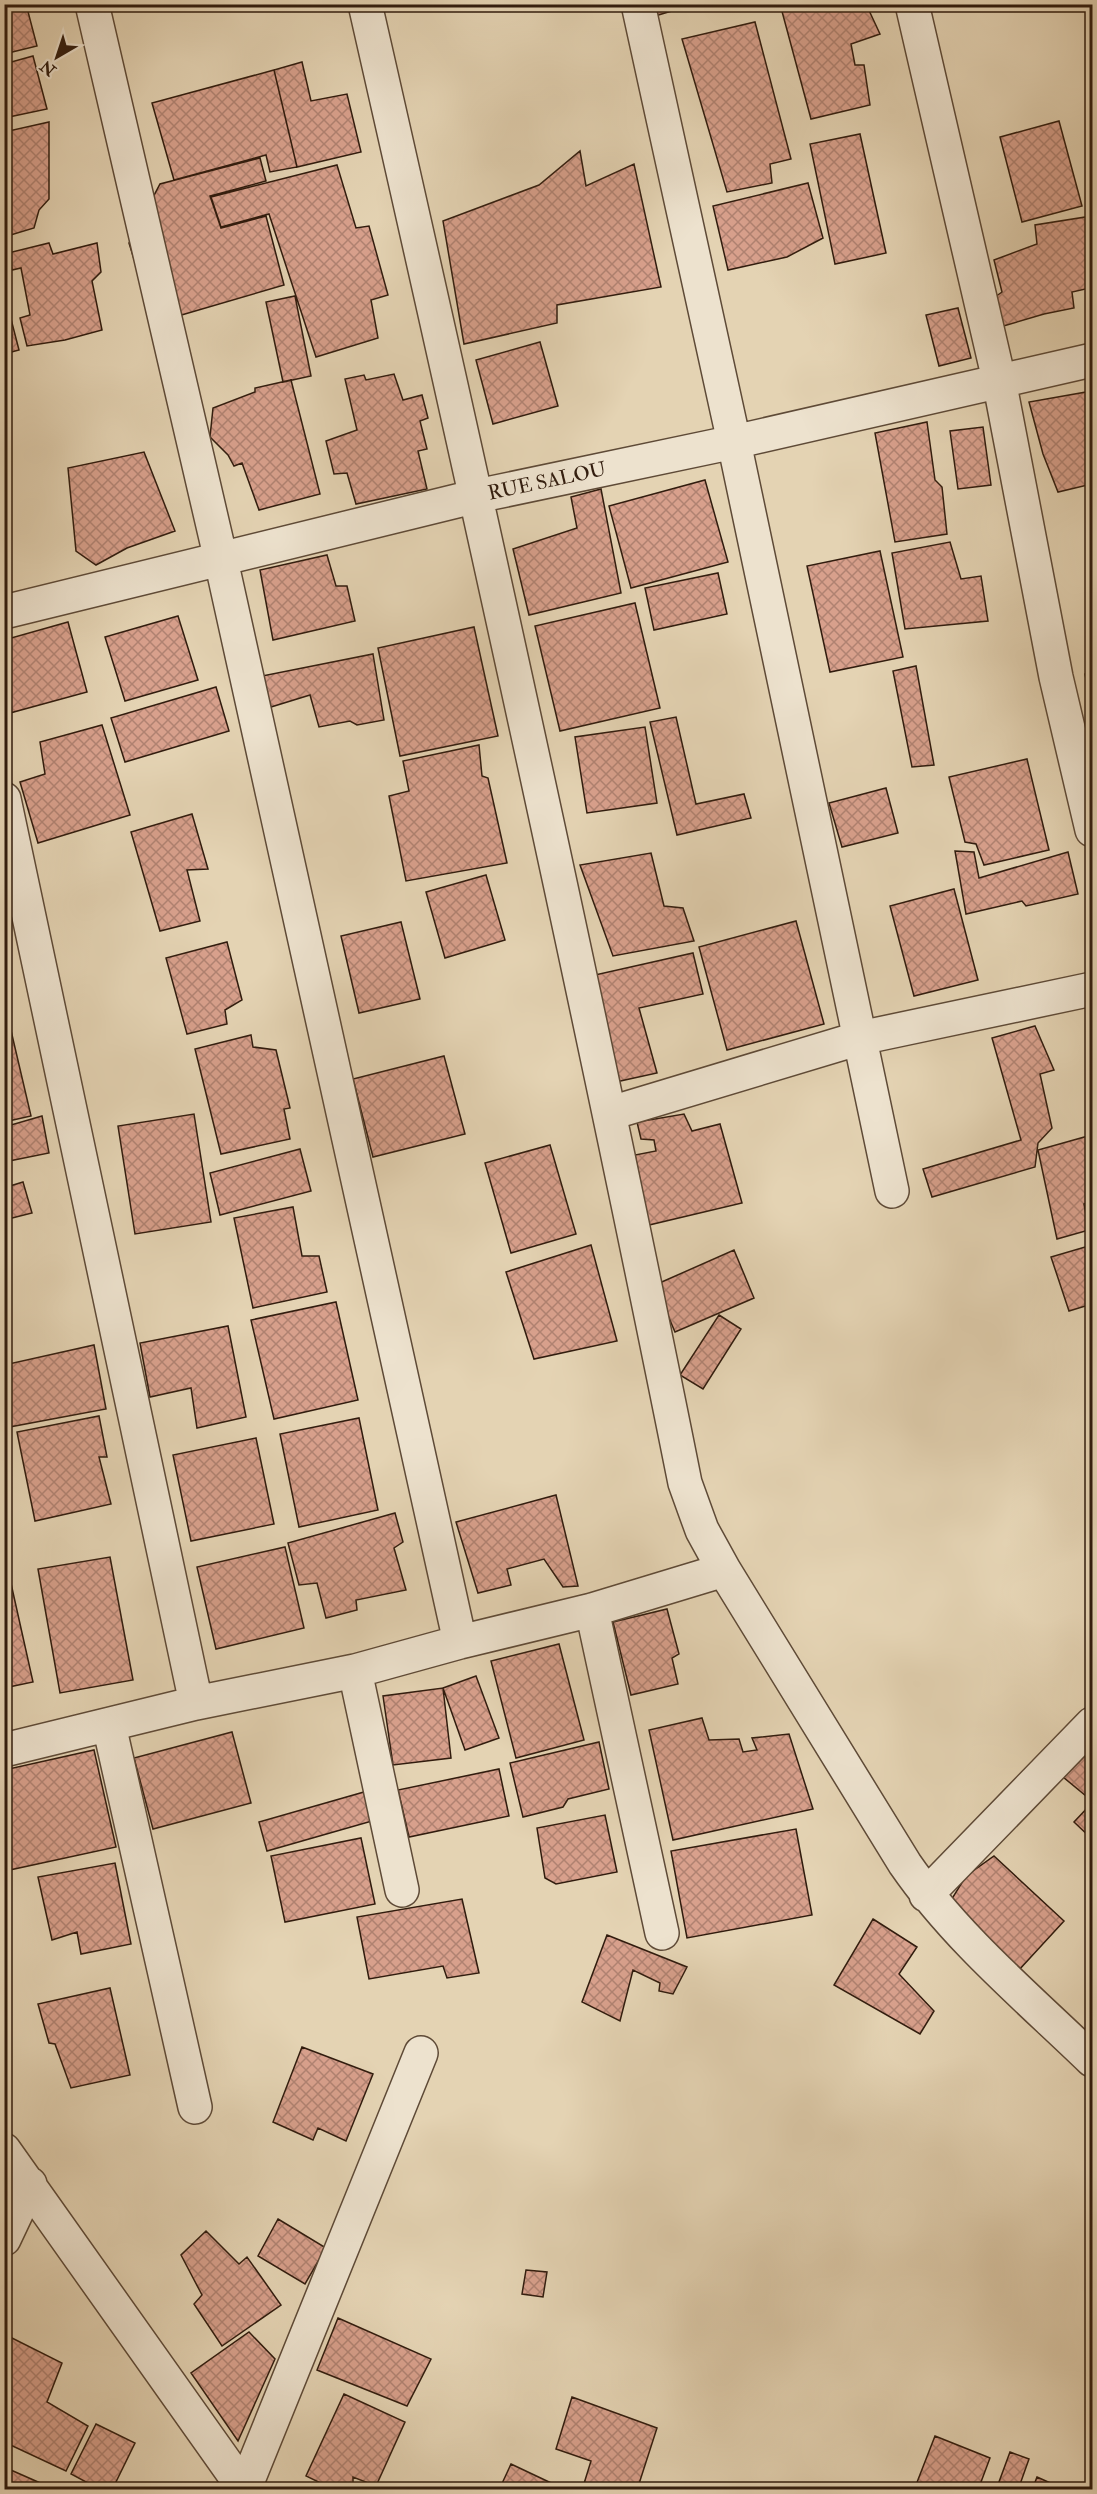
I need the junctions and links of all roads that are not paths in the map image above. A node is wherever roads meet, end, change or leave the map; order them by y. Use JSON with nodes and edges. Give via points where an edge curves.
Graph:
{"nodes":[{"id":1,"x":92,"y":4,"type":"edge"},
{"id":2,"x":365,"y":4,"type":"edge"},
{"id":3,"x":638,"y":4,"type":"edge"},
{"id":4,"x":912,"y":4,"type":"edge"},
{"id":5,"x":1092,"y":360,"type":"edge"},
{"id":6,"x":999,"y":380,"type":"junction"},
{"id":7,"x":734,"y":442,"type":"junction"},
{"id":8,"x":477,"y":496,"type":"junction"},
{"id":9,"x":221,"y":560,"type":"junction"},
{"id":10,"x":4,"y":612,"type":"edge"},
{"id":11,"x":4,"y":799,"type":"edge"},
{"id":12,"x":1092,"y":830,"type":"edge"},
{"id":13,"x":1092,"y":989,"type":"edge"},
{"id":14,"x":860,"y":1038,"type":"junction"},
{"id":15,"x":611,"y":1113,"type":"junction"},
{"id":16,"x":892,"y":1191,"type":"dead end"},
{"id":17,"x":724,"y":1570,"type":"junction"},
{"id":18,"x":592,"y":1610,"type":"junction"},
{"id":19,"x":460,"y":1642,"type":"junction"},
{"id":20,"x":355,"y":1671,"type":"junction"},
{"id":21,"x":195,"y":1703,"type":"junction"},
{"id":22,"x":1092,"y":1724,"type":"edge"},
{"id":23,"x":109,"y":1725,"type":"junction"},
{"id":24,"x":4,"y":1750,"type":"edge"},
{"id":25,"x":402,"y":1890,"type":"dead end"},
{"id":26,"x":926,"y":1895,"type":"junction"},
{"id":27,"x":662,"y":1933,"type":"dead end"},
{"id":28,"x":421,"y":2053,"type":"dead end"},
{"id":29,"x":1092,"y":2060,"type":"edge"},
{"id":30,"x":195,"y":2107,"type":"dead end"},
{"id":31,"x":4,"y":2150,"type":"edge"},
{"id":32,"x":30,"y":2184,"type":"junction"},
{"id":33,"x":4,"y":2239,"type":"edge"},
{"id":34,"x":244,"y":2489,"type":"edge"}],
"edges":[{"from":1,"to":9,"type":"street"},
{"from":2,"to":8,"type":"street"},
{"from":3,"to":7,"type":"street"},
{"from":4,"to":6,"type":"street"},
{"from":5,"to":6,"type":"street","name":"RUE SALOU"},
{"from":6,"to":7,"type":"street","name":"RUE SALOU"},
{"from":6,"to":12,"type":"street","via":[[1056,677]]},
{"from":7,"to":8,"type":"street","name":"RUE SALOU"},
{"from":7,"to":14,"type":"street"},
{"from":8,"to":9,"type":"street","name":"RUE SALOU"},
{"from":8,"to":15,"type":"street"},
{"from":9,"to":10,"type":"street","name":"RUE SALOU"},
{"from":9,"to":19,"type":"street"},
{"from":11,"to":21,"type":"street"},
{"from":13,"to":14,"type":"street"},
{"from":14,"to":15,"type":"street"},
{"from":14,"to":16,"type":"street"},
{"from":15,"to":17,"type":"street","via":[[685,1483],[702,1530]]},
{"from":17,"to":18,"type":"street"},
{"from":17,"to":26,"type":"street"},
{"from":18,"to":19,"type":"street"},
{"from":18,"to":27,"type":"street"},
{"from":19,"to":20,"type":"street"},
{"from":20,"to":21,"type":"street"},
{"from":20,"to":25,"type":"street"},
{"from":21,"to":23,"type":"street"},
{"from":22,"to":26,"type":"street"},
{"from":23,"to":24,"type":"street"},
{"from":23,"to":30,"type":"street"},
{"from":26,"to":29,"type":"street"},
{"from":28,"to":34,"type":"street"},
{"from":31,"to":32,"type":"street"},
{"from":32,"to":33,"type":"street"},
{"from":32,"to":34,"type":"street"}]}
